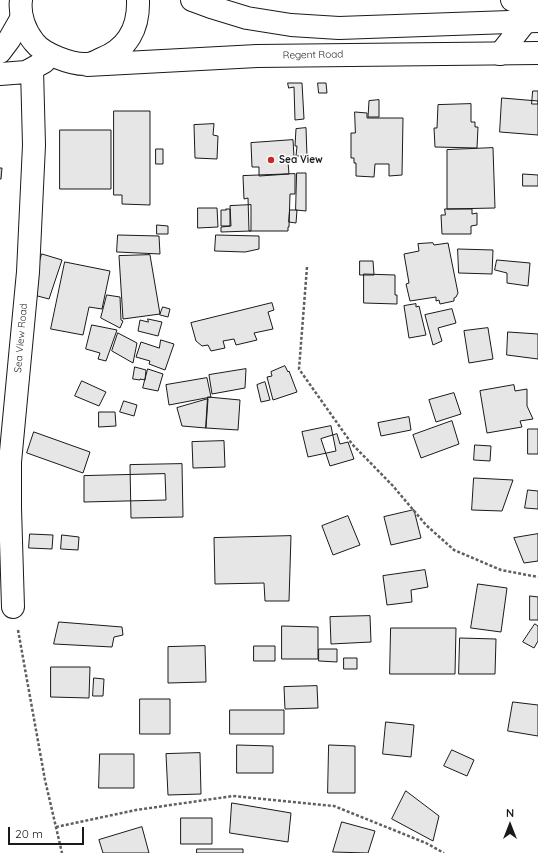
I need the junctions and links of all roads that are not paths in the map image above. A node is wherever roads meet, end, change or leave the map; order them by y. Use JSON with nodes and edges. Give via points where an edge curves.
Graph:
{"nodes":[{"id":1,"x":138,"y":0,"type":"edge"},
{"id":2,"x":192,"y":0,"type":"edge"},
{"id":3,"x":512,"y":0,"type":"edge"},
{"id":4,"x":21,"y":9,"type":"edge"},
{"id":5,"x":535,"y":16,"type":"edge"},
{"id":6,"x":0,"y":52,"type":"edge"},
{"id":7,"x":538,"y":53,"type":"edge"},
{"id":8,"x":500,"y":54,"type":"junction"},
{"id":9,"x":53,"y":56,"type":"junction"},
{"id":10,"x":87,"y":64,"type":"junction"},
{"id":11,"x":32,"y":69,"type":"junction"},
{"id":12,"x":0,"y":74,"type":"edge"},
{"id":13,"x":14,"y":607,"type":"road end"}],
"edges":[{"from":1,"to":10,"type":"main road","via":[[139,12],[134,30],[124,46],[110,56]]},
{"from":2,"to":5,"type":"main road","via":[[247,18],[332,28],[451,25]]},
{"from":3,"to":5,"type":"main road"},
{"from":4,"to":6,"type":"main road","via":[[9,40]]},
{"from":4,"to":9,"type":"main road","name":"Regent Road","via":[[35,43]]},
{"from":5,"to":8,"type":"main road"},
{"from":7,"to":8,"type":"main road","name":"Regent Road"},
{"from":8,"to":10,"type":"main road","name":"Regent Road","via":[[256,56]]},
{"from":9,"to":10,"type":"main road","name":"Regent Road","via":[[71,63]]},
{"from":9,"to":11,"type":"main road"},
{"from":11,"to":12,"type":"main road","via":[[26,72]]},
{"from":11,"to":13,"type":"main road","name":"Sea View Road","via":[[34,145],[28,272],[10,462]]}]}
